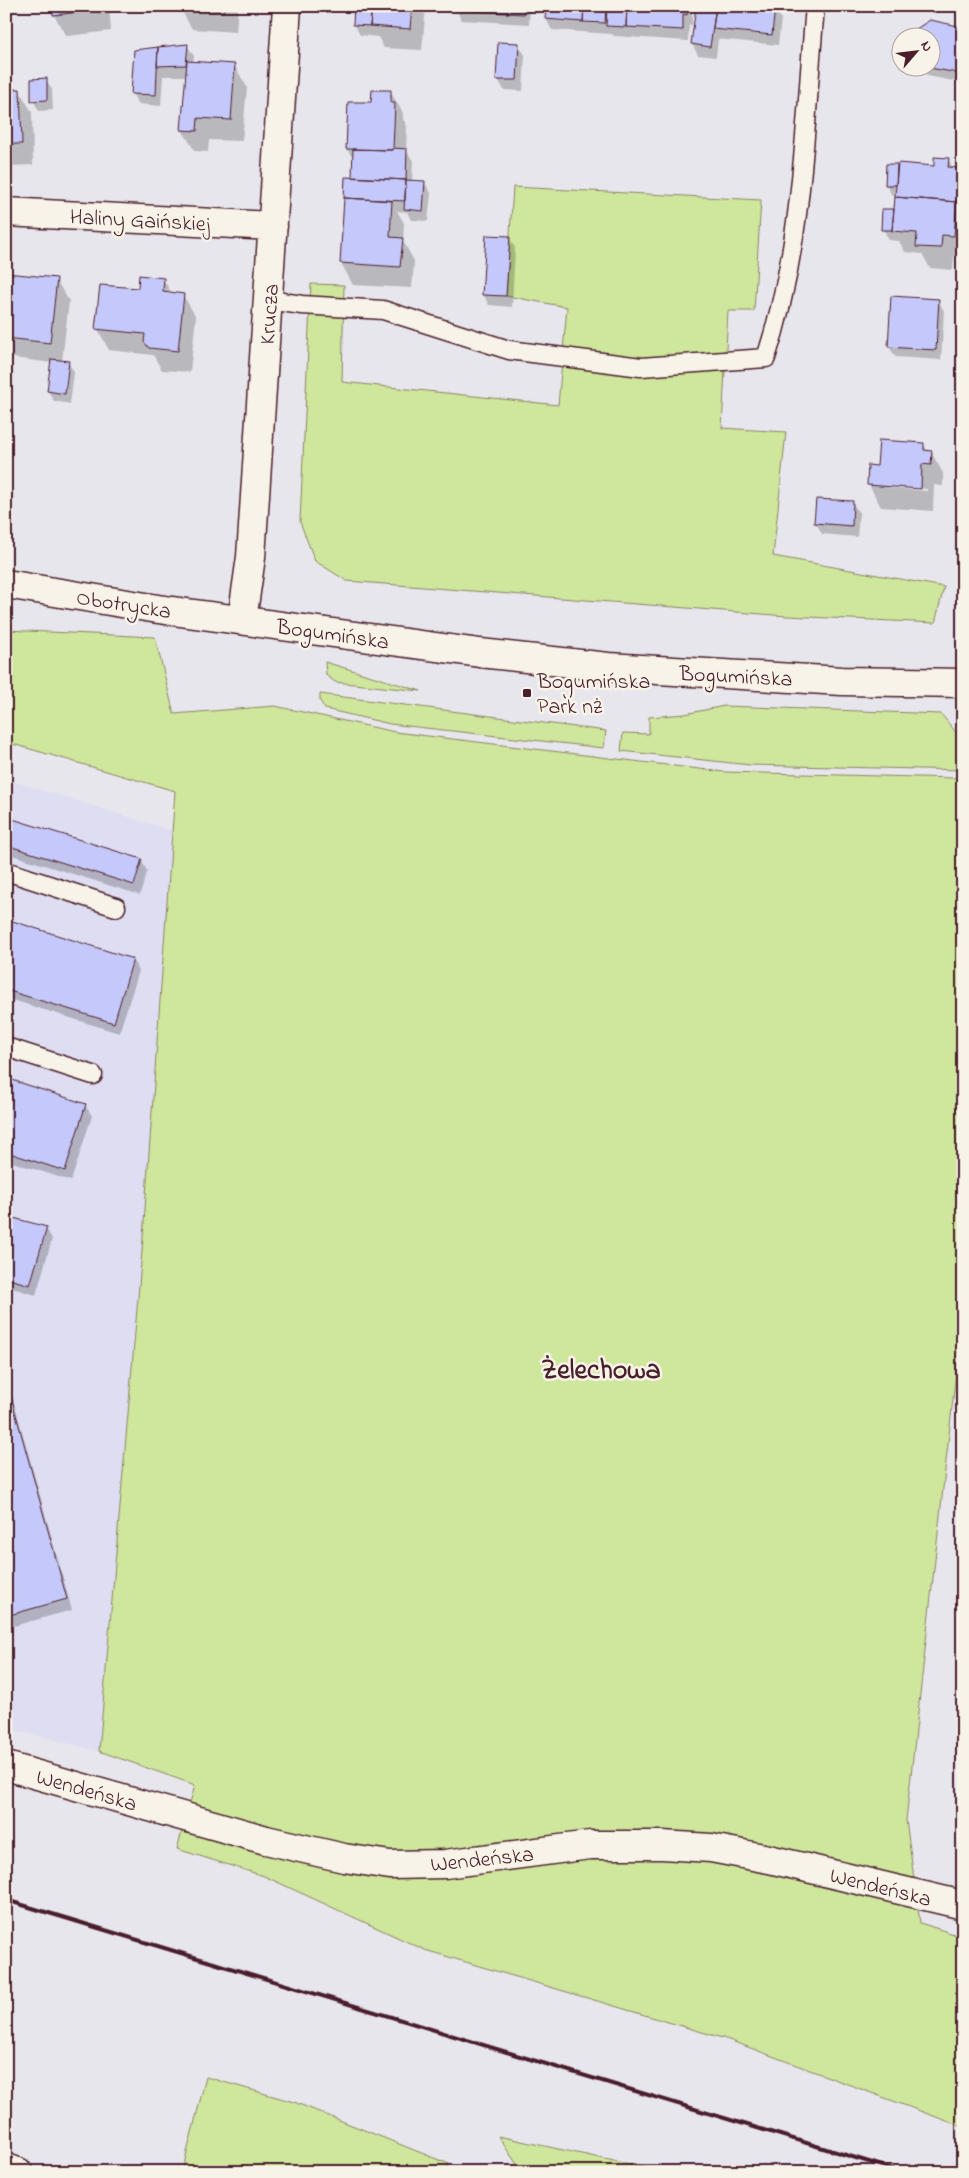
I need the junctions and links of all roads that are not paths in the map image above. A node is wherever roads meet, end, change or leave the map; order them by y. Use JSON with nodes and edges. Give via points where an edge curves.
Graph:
{"nodes":[{"id":1,"x":287,"y":6,"type":"edge"},
{"id":2,"x":815,"y":6,"type":"edge"},
{"id":3,"x":6,"y":212,"type":"edge"},
{"id":4,"x":273,"y":226,"type":"junction"},
{"id":5,"x":269,"y":300,"type":"junction"},
{"id":6,"x":6,"y":584,"type":"edge"},
{"id":7,"x":242,"y":620,"type":"junction"},
{"id":8,"x":963,"y":683,"type":"edge"},
{"id":9,"x":6,"y":871,"type":"edge"},
{"id":10,"x":116,"y":906,"type":"dead end"},
{"id":11,"x":6,"y":1048,"type":"edge"},
{"id":12,"x":93,"y":1075,"type":"dead end"},
{"id":13,"x":6,"y":1766,"type":"edge"},
{"id":14,"x":963,"y":1905,"type":"edge"},
{"id":15,"x":6,"y":2168,"type":"edge"},
{"id":16,"x":18,"y":2172,"type":"edge"}],
"edges":[{"from":1,"to":4,"type":"street","name":"Krucza"},
{"from":2,"to":5,"type":"lane","via":[[798,218],[790,270],[766,358],[640,368],[509,350],[383,310]]},
{"from":3,"to":4,"type":"street","name":"Haliny Gaińskiej"},
{"from":4,"to":5,"type":"street","name":"Krucza"},
{"from":5,"to":7,"type":"street","name":"Krucza","via":[[251,557]]},
{"from":6,"to":7,"type":"street","name":"Obotrycka"},
{"from":7,"to":8,"type":"street","name":"Bogumińska","via":[[608,667],[842,682]]},
{"from":9,"to":10,"type":"lane"},
{"from":11,"to":12,"type":"lane"},
{"from":13,"to":14,"type":"street","name":"Wendeńska","via":[[266,1840],[390,1865],[445,1864],[590,1845],[711,1848]]},
{"from":15,"to":16,"type":"street"}]}
